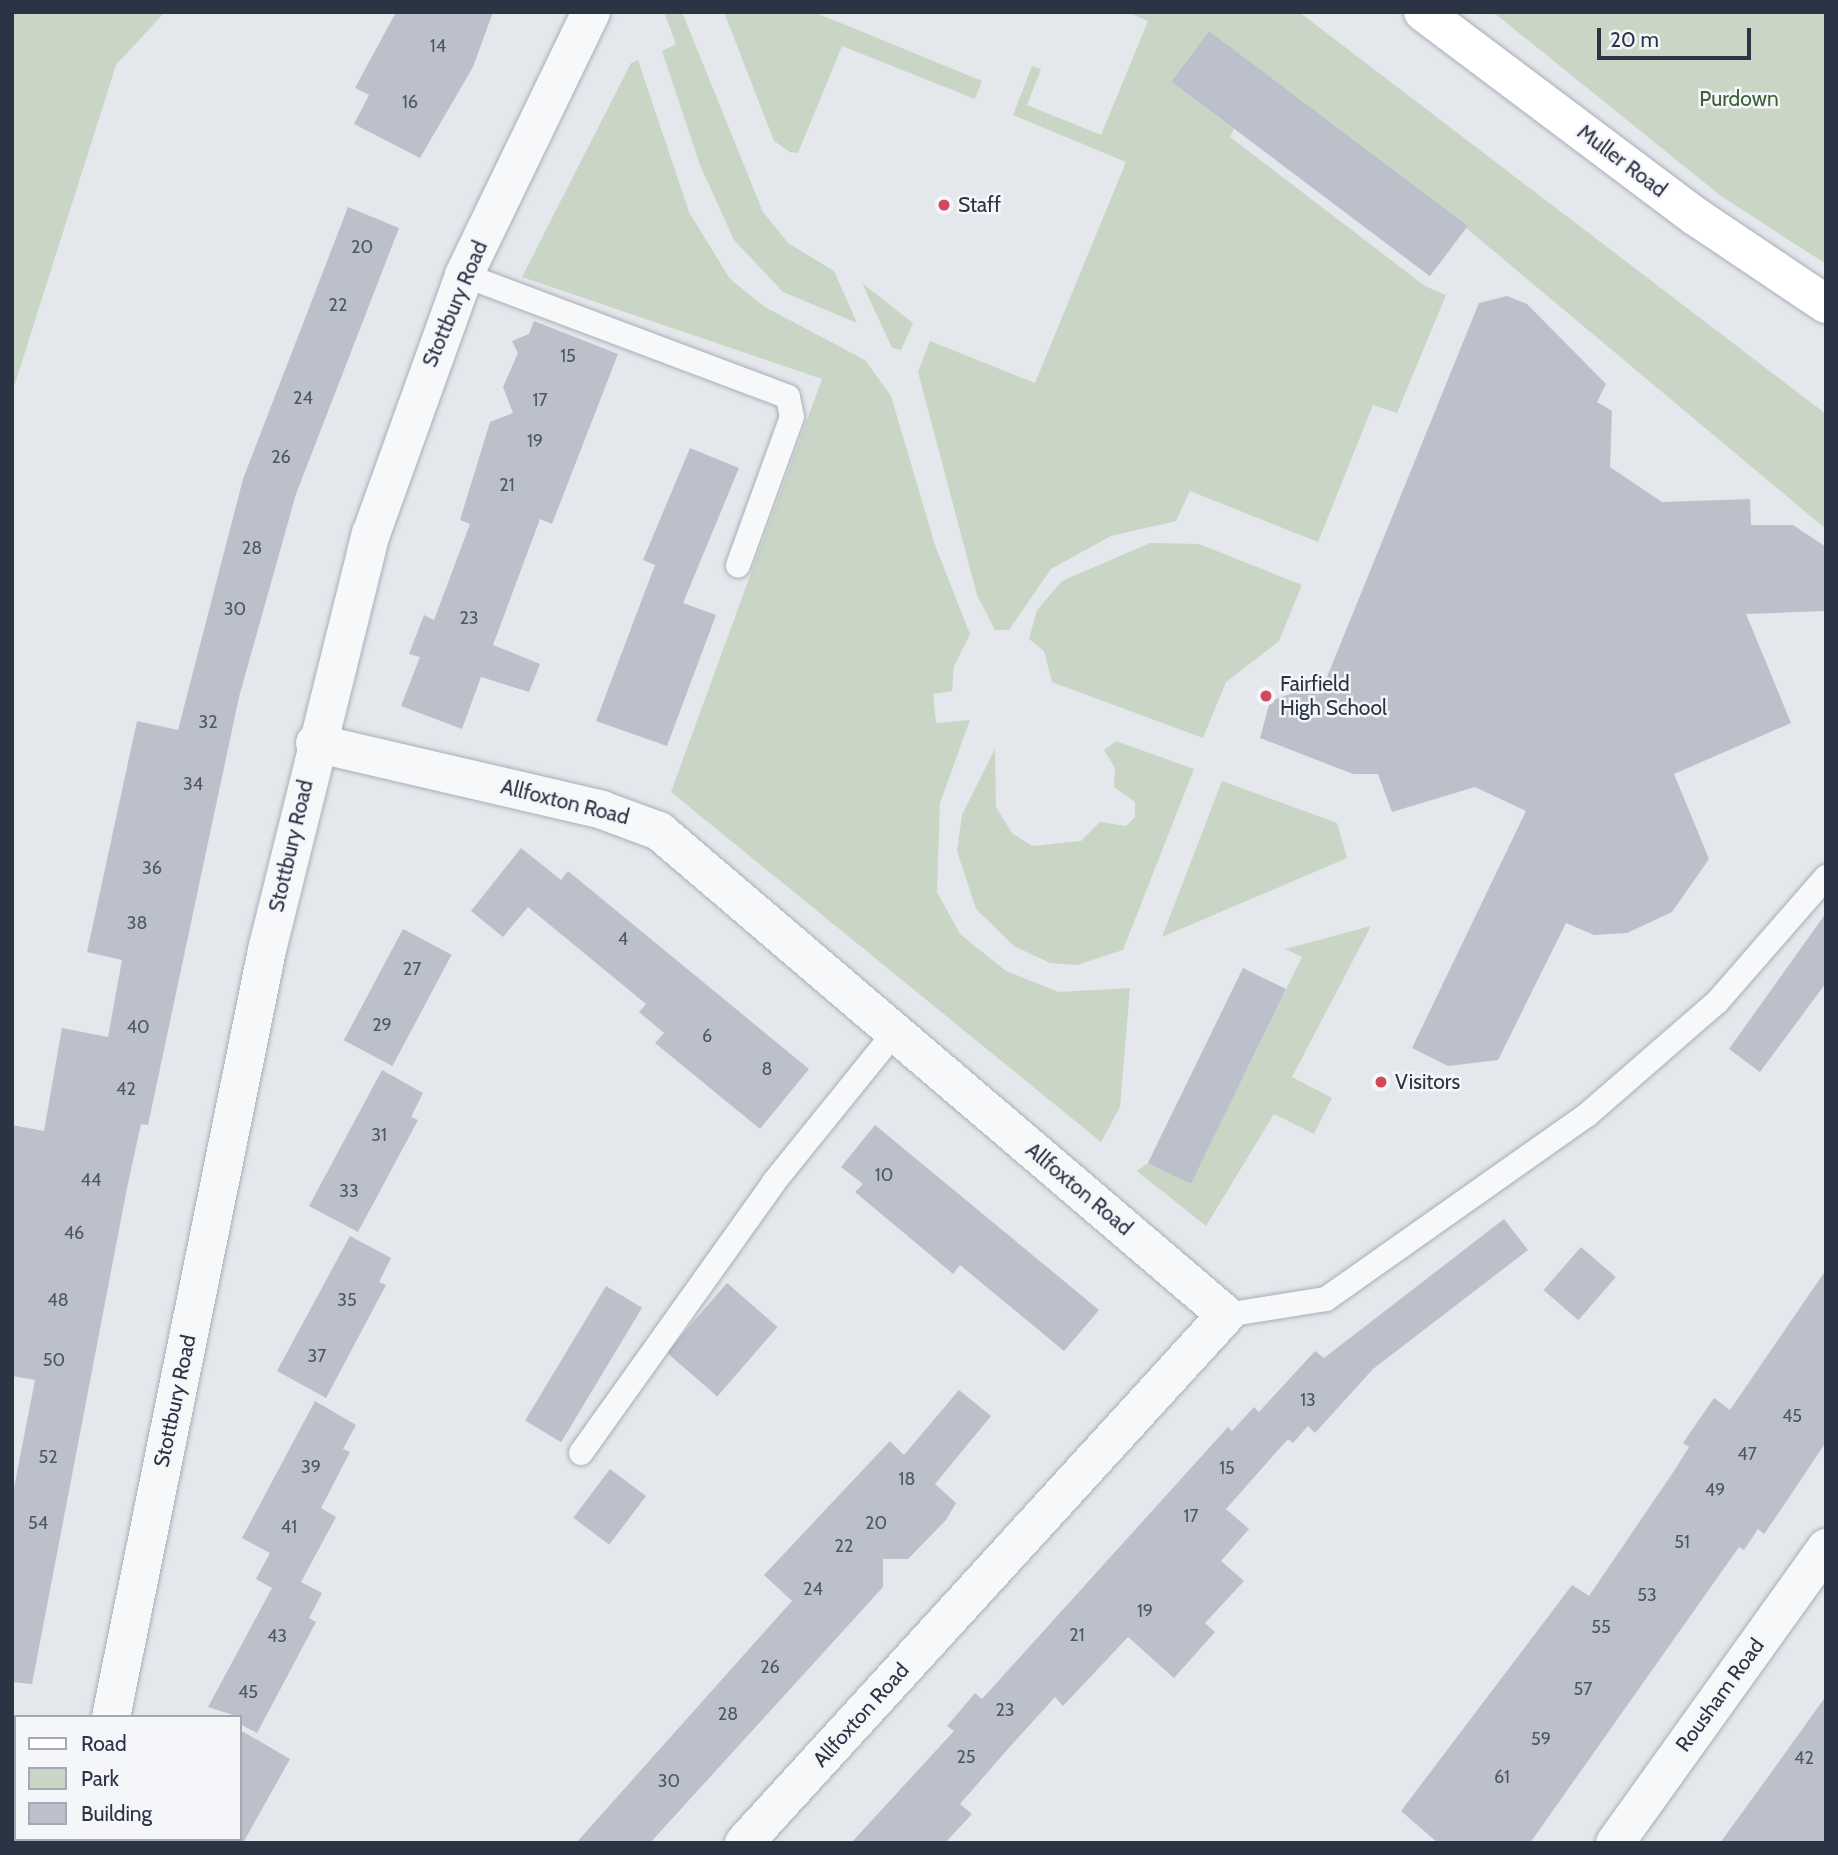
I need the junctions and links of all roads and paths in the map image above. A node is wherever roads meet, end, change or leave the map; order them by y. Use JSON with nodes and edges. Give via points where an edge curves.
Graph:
{"nodes":[{"id":1,"x":591,"y":12,"type":"edge"},
{"id":2,"x":1423,"y":12,"type":"edge"},
{"id":3,"x":464,"y":275,"type":"junction"},
{"id":4,"x":1826,"y":304,"type":"edge"},
{"id":5,"x":737,"y":565,"type":"dead end"},
{"id":6,"x":315,"y":743,"type":"junction"},
{"id":7,"x":1826,"y":877,"type":"edge"},
{"id":8,"x":895,"y":1032,"type":"junction"},
{"id":9,"x":1226,"y":1315,"type":"junction"},
{"id":10,"x":582,"y":1453,"type":"dead end"},
{"id":11,"x":1826,"y":1548,"type":"edge"},
{"id":12,"x":111,"y":1715,"type":"edge"},
{"id":13,"x":744,"y":1843,"type":"edge"},
{"id":14,"x":1615,"y":1843,"type":"edge"}],
"edges":[{"from":1,"to":3,"type":"street","name":"Stottbury Road"},
{"from":2,"to":4,"type":"main road","name":"Muller Road","via":[[1695,216]]},
{"from":3,"to":5,"type":"lane","via":[[788,397],[792,417]]},
{"from":3,"to":6,"type":"street","name":"Stottbury Road","via":[[372,534]]},
{"from":6,"to":8,"type":"street","name":"Allfoxton Road","via":[[645,823]]},
{"from":6,"to":12,"type":"street","name":"Stottbury Road"},
{"from":7,"to":9,"type":"lane","via":[[1717,1002],[1587,1115],[1326,1299]]},
{"from":8,"to":9,"type":"street","name":"Allfoxton Road"},
{"from":8,"to":10,"type":"lane","via":[[774,1182]]},
{"from":9,"to":13,"type":"street","name":"Allfoxton Road"},
{"from":11,"to":14,"type":"street","name":"Rousham Road"}]}
